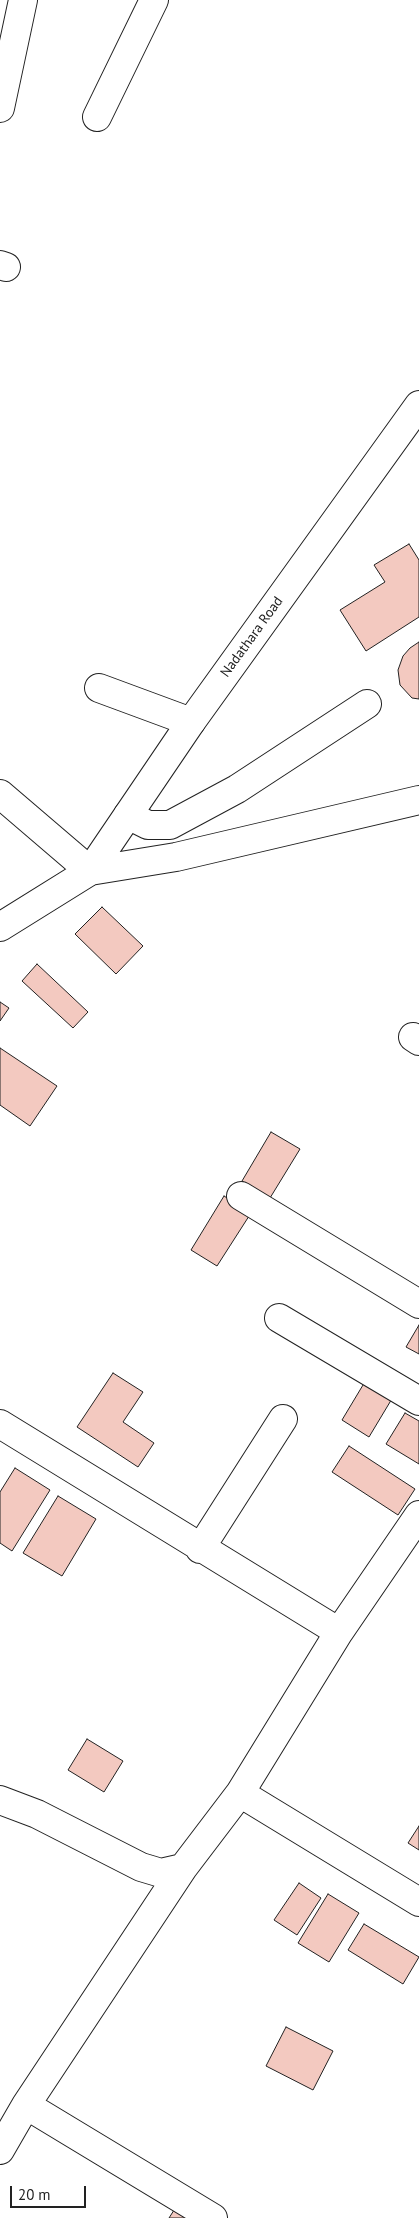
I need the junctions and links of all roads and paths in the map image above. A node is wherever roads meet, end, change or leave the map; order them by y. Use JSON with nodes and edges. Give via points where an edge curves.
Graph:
{"nodes":[{"id":1,"x":23,"y":0,"type":"edge"},
{"id":2,"x":154,"y":0,"type":"edge"},
{"id":3,"x":0,"y":108,"type":"edge"},
{"id":4,"x":97,"y":117,"type":"dead end"},
{"id":5,"x":419,"y":405,"type":"edge"},
{"id":6,"x":99,"y":688,"type":"dead end"},
{"id":7,"x":367,"y":704,"type":"dead end"},
{"id":8,"x":191,"y":722,"type":"junction"},
{"id":9,"x":0,"y":794,"type":"edge"},
{"id":10,"x":419,"y":800,"type":"edge"},
{"id":11,"x":128,"y":815,"type":"junction"},
{"id":12,"x":90,"y":871,"type":"junction"},
{"id":13,"x":0,"y":927,"type":"edge"},
{"id":14,"x":241,"y":1196,"type":"dead end"},
{"id":15,"x":419,"y":1304,"type":"edge"},
{"id":16,"x":279,"y":1318,"type":"dead end"},
{"id":17,"x":419,"y":1401,"type":"edge"},
{"id":18,"x":283,"y":1419,"type":"dead end"},
{"id":19,"x":0,"y":1424,"type":"edge"},
{"id":20,"x":419,"y":1515,"type":"edge"},
{"id":21,"x":200,"y":1548,"type":"junction"},
{"id":22,"x":339,"y":1632,"type":"junction"},
{"id":23,"x":240,"y":1793,"type":"junction"},
{"id":24,"x":0,"y":1800,"type":"edge"},
{"id":25,"x":182,"y":1868,"type":"junction"},
{"id":26,"x":419,"y":1902,"type":"edge"},
{"id":27,"x":26,"y":2105,"type":"junction"},
{"id":28,"x":0,"y":2150,"type":"edge"},
{"id":29,"x":213,"y":2218,"type":"edge"}],
"edges":[{"from":1,"to":3,"type":"street"},
{"from":2,"to":4,"type":"street"},
{"from":5,"to":8,"type":"street","name":"Nadathara Road"},
{"from":6,"to":8,"type":"street"},
{"from":7,"to":11,"type":"street","via":[[237,789],[170,825],[148,825]]},
{"from":8,"to":11,"type":"street","name":"Nadathara Road"},
{"from":9,"to":12,"type":"street"},
{"from":10,"to":12,"type":"street","via":[[176,857]]},
{"from":11,"to":12,"type":"street","name":"Nadathara Road"},
{"from":12,"to":13,"type":"street"},
{"from":14,"to":15,"type":"street"},
{"from":16,"to":17,"type":"street"},
{"from":18,"to":21,"type":"street"},
{"from":19,"to":21,"type":"street"},
{"from":20,"to":22,"type":"street"},
{"from":21,"to":22,"type":"street"},
{"from":22,"to":23,"type":"street"},
{"from":23,"to":25,"type":"street"},
{"from":23,"to":26,"type":"street"},
{"from":24,"to":25,"type":"street","via":[[37,1814],[141,1867],[161,1873]]},
{"from":25,"to":27,"type":"street"},
{"from":27,"to":28,"type":"street"},
{"from":27,"to":29,"type":"street"}]}
